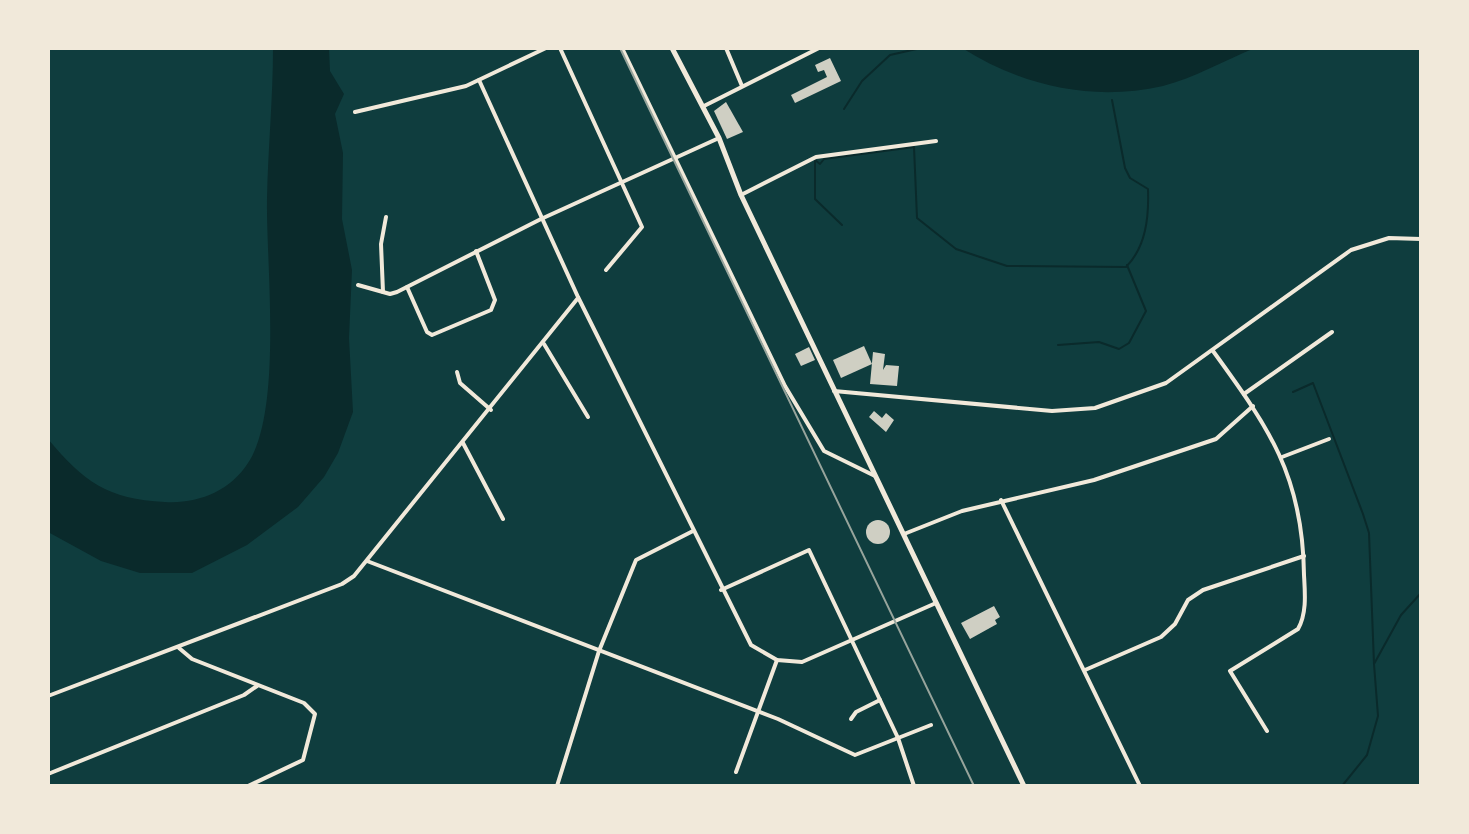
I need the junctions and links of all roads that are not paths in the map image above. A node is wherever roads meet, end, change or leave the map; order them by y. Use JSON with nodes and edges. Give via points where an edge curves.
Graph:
{"nodes":[{"id":1,"x":546,"y":48,"type":"edge"},
{"id":2,"x":560,"y":48,"type":"edge"},
{"id":3,"x":622,"y":48,"type":"edge"},
{"id":4,"x":672,"y":48,"type":"edge"},
{"id":5,"x":726,"y":48,"type":"edge"},
{"id":6,"x":819,"y":48,"type":"edge"},
{"id":7,"x":539,"y":50,"type":"edge"},
{"id":8,"x":479,"y":80,"type":"junction"},
{"id":9,"x":742,"y":86,"type":"junction"},
{"id":10,"x":704,"y":106,"type":"junction"},
{"id":11,"x":355,"y":112,"type":"dead end"},
{"id":12,"x":719,"y":138,"type":"junction"},
{"id":13,"x":936,"y":141,"type":"dead end"},
{"id":14,"x":676,"y":156,"type":"junction"},
{"id":15,"x":622,"y":183,"type":"junction"},
{"id":16,"x":741,"y":195,"type":"junction"},
{"id":17,"x":386,"y":217,"type":"dead end"},
{"id":18,"x":541,"y":219,"type":"junction"},
{"id":19,"x":1421,"y":239,"type":"edge"},
{"id":20,"x":476,"y":251,"type":"junction"},
{"id":21,"x":606,"y":270,"type":"dead end"},
{"id":22,"x":358,"y":285,"type":"dead end"},
{"id":23,"x":407,"y":287,"type":"junction"},
{"id":24,"x":383,"y":292,"type":"junction"},
{"id":25,"x":578,"y":297,"type":"junction"},
{"id":26,"x":1332,"y":332,"type":"dead end"},
{"id":27,"x":544,"y":343,"type":"junction"},
{"id":28,"x":1213,"y":351,"type":"junction"},
{"id":29,"x":457,"y":372,"type":"dead end"},
{"id":30,"x":834,"y":391,"type":"junction"},
{"id":31,"x":1244,"y":394,"type":"junction"},
{"id":32,"x":1253,"y":406,"type":"junction"},
{"id":33,"x":491,"y":410,"type":"junction"},
{"id":34,"x":588,"y":417,"type":"dead end"},
{"id":35,"x":1329,"y":439,"type":"dead end"},
{"id":36,"x":463,"y":443,"type":"junction"},
{"id":37,"x":1282,"y":457,"type":"junction"},
{"id":38,"x":877,"y":477,"type":"junction"},
{"id":39,"x":1001,"y":499,"type":"junction"},
{"id":40,"x":503,"y":519,"type":"dead end"},
{"id":41,"x":693,"y":531,"type":"junction"},
{"id":42,"x":904,"y":534,"type":"junction"},
{"id":43,"x":1304,"y":556,"type":"junction"},
{"id":44,"x":367,"y":561,"type":"junction"},
{"id":45,"x":721,"y":590,"type":"junction"},
{"id":46,"x":937,"y":602,"type":"junction"},
{"id":47,"x":851,"y":640,"type":"junction"},
{"id":48,"x":179,"y":648,"type":"junction"},
{"id":49,"x":599,"y":651,"type":"junction"},
{"id":50,"x":777,"y":660,"type":"junction"},
{"id":51,"x":1084,"y":671,"type":"junction"},
{"id":52,"x":257,"y":686,"type":"junction"},
{"id":53,"x":48,"y":696,"type":"edge"},
{"id":54,"x":880,"y":700,"type":"junction"},
{"id":55,"x":755,"y":712,"type":"junction"},
{"id":56,"x":851,"y":719,"type":"dead end"},
{"id":57,"x":931,"y":725,"type":"dead end"},
{"id":58,"x":1267,"y":731,"type":"dead end"},
{"id":59,"x":898,"y":738,"type":"junction"},
{"id":60,"x":736,"y":772,"type":"dead end"},
{"id":61,"x":48,"y":774,"type":"edge"},
{"id":62,"x":248,"y":786,"type":"edge"},
{"id":63,"x":557,"y":786,"type":"edge"},
{"id":64,"x":914,"y":786,"type":"edge"},
{"id":65,"x":1024,"y":786,"type":"edge"},
{"id":66,"x":1140,"y":786,"type":"edge"}],
"edges":[{"from":1,"to":7,"type":"street"},
{"from":2,"to":15,"type":"street"},
{"from":3,"to":14,"type":"street"},
{"from":4,"to":10,"type":"main road"},
{"from":5,"to":9,"type":"street"},
{"from":6,"to":9,"type":"street"},
{"from":7,"to":8,"type":"street"},
{"from":8,"to":11,"type":"street"},
{"from":8,"to":18,"type":"street"},
{"from":9,"to":10,"type":"street"},
{"from":10,"to":12,"type":"main road"},
{"from":12,"to":14,"type":"street"},
{"from":12,"to":16,"type":"main road"},
{"from":13,"to":16,"type":"street","via":[[816,157]]},
{"from":14,"to":15,"type":"street"},
{"from":14,"to":38,"type":"street","via":[[785,386],[824,451]]},
{"from":15,"to":18,"type":"street"},
{"from":15,"to":21,"type":"street","via":[[642,227]]},
{"from":16,"to":30,"type":"main road"},
{"from":17,"to":24,"type":"street"},
{"from":18,"to":20,"type":"street"},
{"from":18,"to":25,"type":"street"},
{"from":19,"to":28,"type":"street","via":[[1389,238],[1351,250]]},
{"from":20,"to":23,"type":"street"},
{"from":20,"to":23,"type":"street","via":[[495,300],[491,310],[432,335]]},
{"from":22,"to":24,"type":"street"},
{"from":23,"to":24,"type":"street"},
{"from":25,"to":27,"type":"street"},
{"from":25,"to":41,"type":"street"},
{"from":26,"to":31,"type":"street"},
{"from":27,"to":33,"type":"street"},
{"from":27,"to":34,"type":"street"},
{"from":28,"to":30,"type":"street","via":[[1166,383],[1075,411]]},
{"from":28,"to":31,"type":"street"},
{"from":29,"to":33,"type":"street","via":[[460,383]]},
{"from":30,"to":38,"type":"main road"},
{"from":31,"to":32,"type":"street"},
{"from":32,"to":37,"type":"street"},
{"from":32,"to":39,"type":"street","via":[[1216,439],[1094,480]]},
{"from":33,"to":36,"type":"street"},
{"from":35,"to":37,"type":"street"},
{"from":36,"to":40,"type":"street"},
{"from":36,"to":44,"type":"street"},
{"from":37,"to":43,"type":"street"},
{"from":38,"to":42,"type":"main road"},
{"from":39,"to":42,"type":"street"},
{"from":39,"to":51,"type":"street"},
{"from":41,"to":45,"type":"street"},
{"from":41,"to":49,"type":"street","via":[[636,560]]},
{"from":42,"to":46,"type":"main road"},
{"from":43,"to":51,"type":"street","via":[[1203,590],[1188,600],[1161,637]]},
{"from":43,"to":58,"type":"street","via":[[1305,601],[1298,629],[1230,671]]},
{"from":44,"to":48,"type":"street","via":[[342,584]]},
{"from":44,"to":49,"type":"street"},
{"from":45,"to":47,"type":"street","via":[[809,550]]},
{"from":45,"to":50,"type":"street","via":[[751,645]]},
{"from":46,"to":47,"type":"street"},
{"from":46,"to":65,"type":"main road"},
{"from":47,"to":50,"type":"street","via":[[812,659]]},
{"from":47,"to":54,"type":"street"},
{"from":48,"to":52,"type":"street","via":[[192,659]]},
{"from":48,"to":53,"type":"street"},
{"from":49,"to":55,"type":"street"},
{"from":49,"to":63,"type":"street"},
{"from":50,"to":55,"type":"street"},
{"from":51,"to":66,"type":"street"},
{"from":52,"to":61,"type":"street"},
{"from":52,"to":62,"type":"street","via":[[311,706],[314,724],[299,764]]},
{"from":54,"to":56,"type":"street"},
{"from":54,"to":59,"type":"street"},
{"from":55,"to":59,"type":"street","via":[[855,755]]},
{"from":55,"to":60,"type":"street"},
{"from":57,"to":59,"type":"street"},
{"from":59,"to":64,"type":"street"}]}
